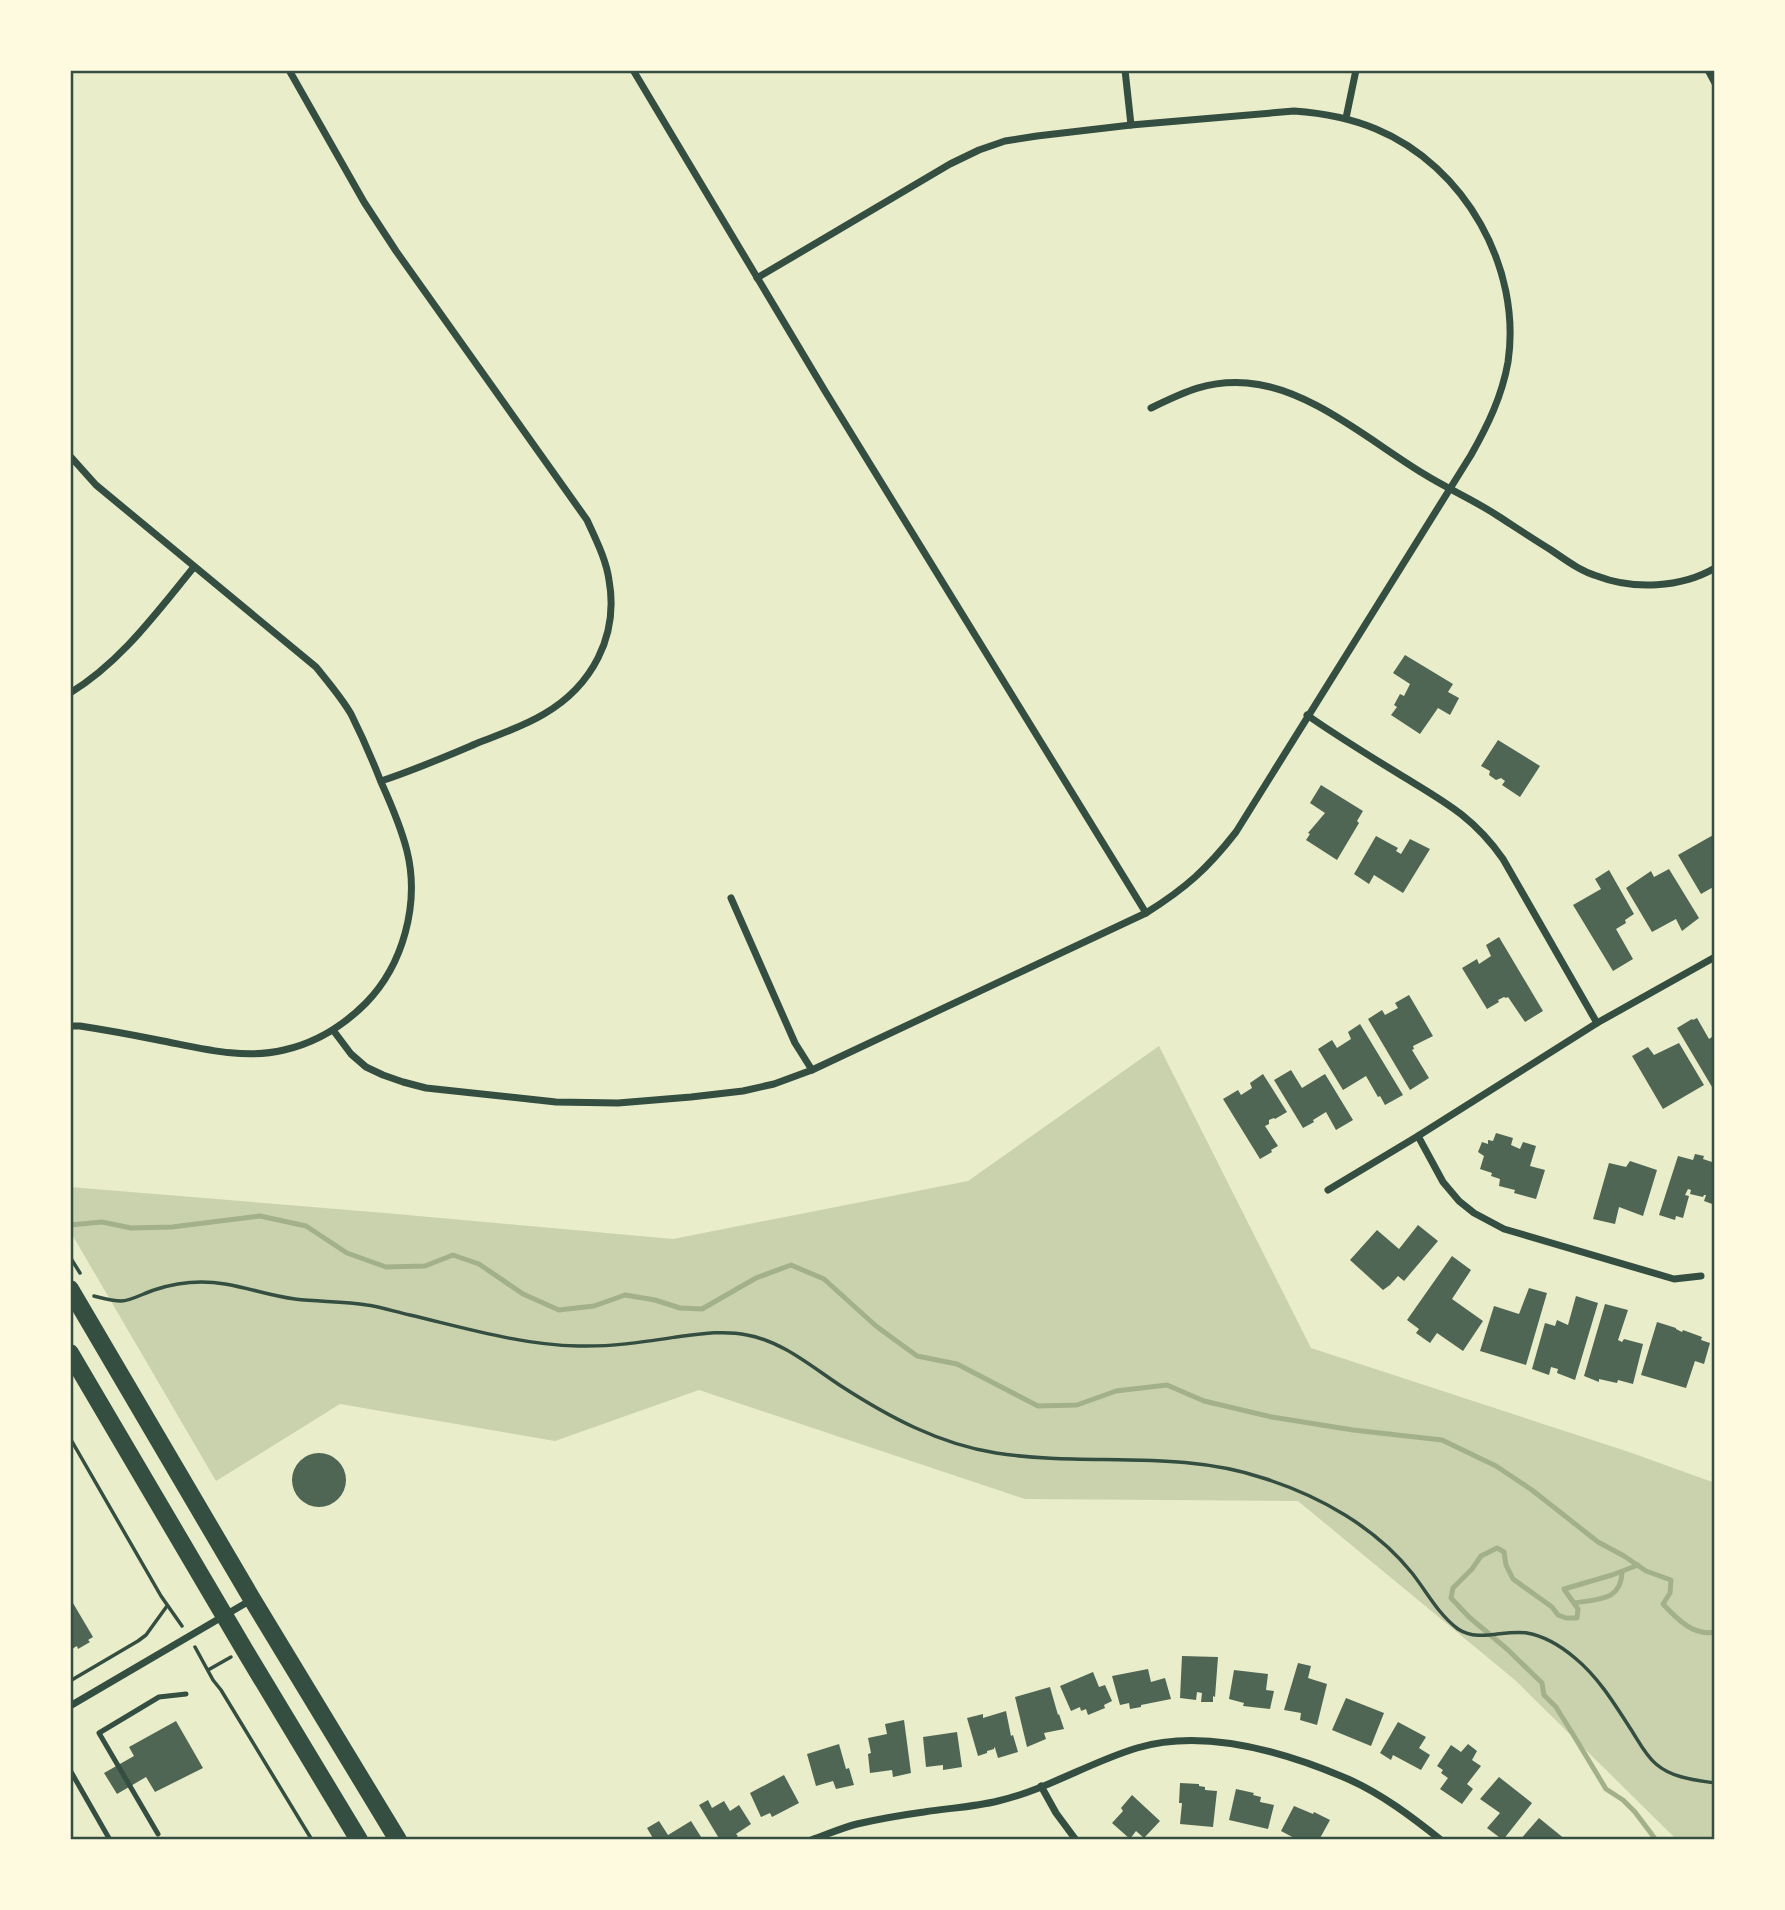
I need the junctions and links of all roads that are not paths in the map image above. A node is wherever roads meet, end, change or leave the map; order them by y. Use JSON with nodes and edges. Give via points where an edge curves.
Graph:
{"nodes":[{"id":1,"x":289,"y":70,"type":"edge"},
{"id":2,"x":633,"y":70,"type":"edge"},
{"id":3,"x":1125,"y":70,"type":"edge"},
{"id":4,"x":1356,"y":70,"type":"edge"},
{"id":5,"x":1708,"y":70,"type":"edge"},
{"id":6,"x":1715,"y":83,"type":"edge"},
{"id":7,"x":1346,"y":118,"type":"junction"},
{"id":8,"x":1131,"y":125,"type":"junction"},
{"id":9,"x":757,"y":278,"type":"junction"},
{"id":10,"x":1151,"y":408,"type":"dead end"},
{"id":11,"x":70,"y":456,"type":"edge"},
{"id":12,"x":1450,"y":488,"type":"junction"},
{"id":13,"x":194,"y":568,"type":"junction"},
{"id":14,"x":1715,"y":568,"type":"edge"},
{"id":15,"x":70,"y":693,"type":"edge"},
{"id":16,"x":1307,"y":715,"type":"junction"},
{"id":17,"x":381,"y":781,"type":"junction"},
{"id":18,"x":731,"y":898,"type":"dead end"},
{"id":19,"x":1146,"y":913,"type":"junction"},
{"id":20,"x":1715,"y":957,"type":"edge"},
{"id":21,"x":1597,"y":1023,"type":"junction"},
{"id":22,"x":70,"y":1026,"type":"edge"},
{"id":23,"x":333,"y":1030,"type":"junction"},
{"id":24,"x":812,"y":1070,"type":"junction"},
{"id":25,"x":1418,"y":1136,"type":"junction"},
{"id":26,"x":1328,"y":1190,"type":"dead end"},
{"id":27,"x":1701,"y":1276,"type":"dead end"},
{"id":28,"x":76,"y":1284,"type":"edge"},
{"id":29,"x":70,"y":1353,"type":"edge"},
{"id":30,"x":252,"y":1599,"type":"junction"},
{"id":31,"x":225,"y":1615,"type":"junction"},
{"id":32,"x":186,"y":1694,"type":"dead end"},
{"id":33,"x":70,"y":1706,"type":"edge"},
{"id":34,"x":70,"y":1770,"type":"edge"},
{"id":35,"x":1041,"y":1786,"type":"junction"},
{"id":36,"x":158,"y":1834,"type":"dead end"},
{"id":37,"x":110,"y":1840,"type":"edge"},
{"id":38,"x":359,"y":1840,"type":"edge"},
{"id":39,"x":398,"y":1840,"type":"edge"},
{"id":40,"x":811,"y":1840,"type":"edge"},
{"id":41,"x":1076,"y":1840,"type":"edge"},
{"id":42,"x":1441,"y":1840,"type":"edge"}],
"edges":[{"from":1,"to":17,"type":"street","via":[[396,251],[587,520],[610,580],[607,636],[586,678],[568,696],[525,724]]},
{"from":2,"to":9,"type":"street"},
{"from":3,"to":8,"type":"street"},
{"from":4,"to":7,"type":"street"},
{"from":5,"to":6,"type":"street"},
{"from":7,"to":8,"type":"street","via":[[1294,111]]},
{"from":7,"to":12,"type":"street","via":[[1378,129],[1435,166],[1460,193],[1497,257],[1510,326],[1508,361],[1491,420]]},
{"from":8,"to":9,"type":"street","via":[[1005,141],[979,150]]},
{"from":9,"to":19,"type":"street"},
{"from":10,"to":12,"type":"street","via":[[1201,386],[1248,383],[1273,388],[1325,411]]},
{"from":11,"to":13,"type":"street","via":[[96,485]]},
{"from":12,"to":14,"type":"street","via":[[1596,576],[1617,582],[1665,584]]},
{"from":12,"to":16,"type":"street"},
{"from":13,"to":15,"type":"street","via":[[115,660]]},
{"from":13,"to":17,"type":"street","via":[[316,667],[350,713]]},
{"from":16,"to":19,"type":"street","via":[[1218,855],[1193,880]]},
{"from":16,"to":21,"type":"street","via":[[1455,808],[1490,839]]},
{"from":17,"to":23,"type":"street","via":[[408,852],[412,886],[408,920],[392,968],[376,993]]},
{"from":18,"to":24,"type":"street","via":[[795,1043]]},
{"from":19,"to":24,"type":"street"},
{"from":20,"to":21,"type":"street"},
{"from":21,"to":25,"type":"street"},
{"from":22,"to":23,"type":"street","via":[[240,1054],[284,1050]]},
{"from":23,"to":24,"type":"street","via":[[351,1054],[383,1076],[426,1088],[556,1102],[618,1103],[743,1091]]},
{"from":25,"to":26,"type":"street"},
{"from":25,"to":27,"type":"street","via":[[1459,1201],[1504,1229],[1674,1279]]},
{"from":28,"to":30,"type":"main road"},
{"from":29,"to":31,"type":"main road"},
{"from":30,"to":31,"type":"street"},
{"from":30,"to":39,"type":"main road"},
{"from":31,"to":33,"type":"street"},
{"from":31,"to":38,"type":"main road"},
{"from":32,"to":36,"type":"lane","via":[[159,1697],[99,1734]]},
{"from":34,"to":37,"type":"lane"},
{"from":35,"to":40,"type":"street","via":[[998,1801],[855,1825]]},
{"from":35,"to":41,"type":"street"},
{"from":35,"to":42,"type":"street","via":[[1161,1742],[1230,1743],[1349,1779],[1413,1817]]}]}
